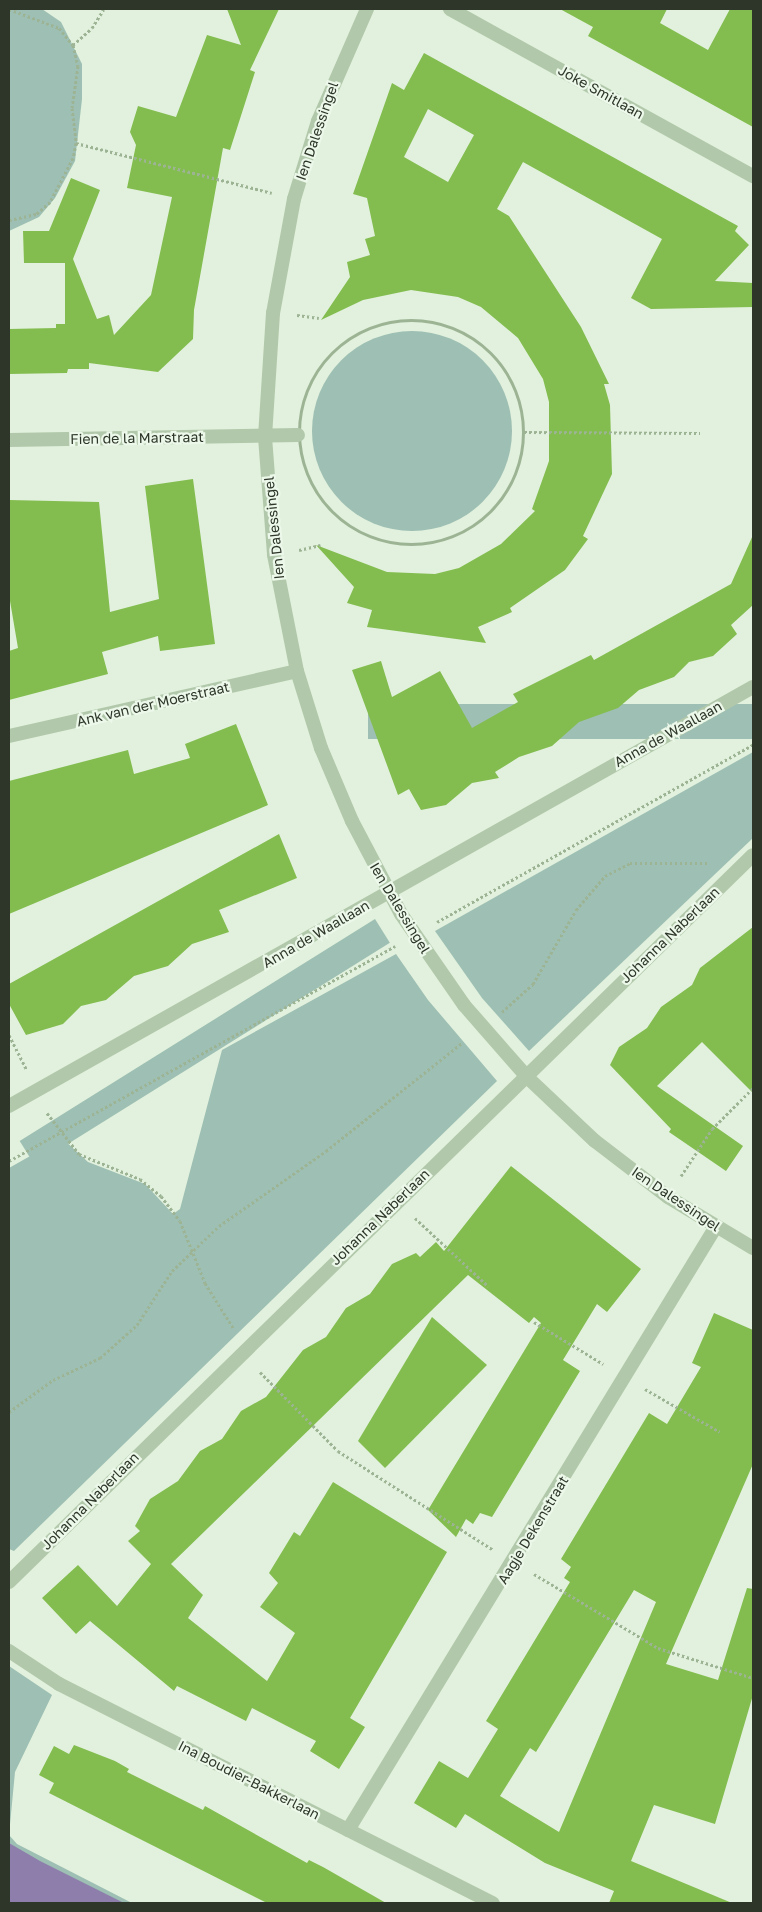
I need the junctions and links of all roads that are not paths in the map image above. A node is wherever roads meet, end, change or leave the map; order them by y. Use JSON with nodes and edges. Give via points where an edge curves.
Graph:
{"nodes":[{"id":1,"x":367,"y":9,"type":"edge"},
{"id":2,"x":450,"y":9,"type":"edge"},
{"id":3,"x":753,"y":176,"type":"edge"},
{"id":4,"x":298,"y":435,"type":"road end"},
{"id":5,"x":265,"y":437,"type":"junction"},
{"id":6,"x":9,"y":440,"type":"edge"},
{"id":7,"x":297,"y":672,"type":"junction"},
{"id":8,"x":753,"y":687,"type":"edge"},
{"id":9,"x":9,"y":736,"type":"edge"},
{"id":10,"x":751,"y":857,"type":"edge"},
{"id":11,"x":389,"y":892,"type":"junction"},
{"id":12,"x":527,"y":1077,"type":"junction"},
{"id":13,"x":9,"y":1106,"type":"edge"},
{"id":14,"x":715,"y":1228,"type":"junction"},
{"id":15,"x":753,"y":1248,"type":"edge"},
{"id":16,"x":9,"y":1582,"type":"edge"},
{"id":17,"x":9,"y":1651,"type":"edge"},
{"id":18,"x":348,"y":1830,"type":"junction"},
{"id":19,"x":493,"y":1903,"type":"edge"}],
"edges":[{"from":1,"to":5,"type":"street","name":"Ien Dalessingel","via":[[318,121],[294,199],[273,313]]},
{"from":2,"to":3,"type":"street","name":"Joke Smitlaan"},
{"from":4,"to":5,"type":"street"},
{"from":5,"to":6,"type":"street","name":"Fien de la Marstraat"},
{"from":5,"to":7,"type":"street","name":"Ien Dalessingel","via":[[274,555]]},
{"from":7,"to":9,"type":"street","name":"Ank van der Moerstraat"},
{"from":7,"to":11,"type":"street","name":"Ien Dalessingel","via":[[321,748]]},
{"from":8,"to":11,"type":"street","name":"Anna de Waallaan"},
{"from":10,"to":12,"type":"street","name":"Johanna Naberlaan"},
{"from":11,"to":12,"type":"street","name":"Ien Dalessingel","via":[[414,935],[482,1027]]},
{"from":11,"to":13,"type":"street","name":"Anna de Waallaan"},
{"from":12,"to":14,"type":"street","name":"Ien Dalessingel","via":[[595,1141]]},
{"from":12,"to":16,"type":"street","name":"Johanna Naberlaan","via":[[242,1349]]},
{"from":14,"to":15,"type":"street","name":"Ien Dalessingel"},
{"from":14,"to":18,"type":"street","name":"Aagje Dekenstraat"},
{"from":17,"to":18,"type":"street","name":"Ina Boudier-Bakkerlaan","via":[[60,1684]]},
{"from":18,"to":19,"type":"street","name":"Ina Boudier-Bakkerlaan"}]}
